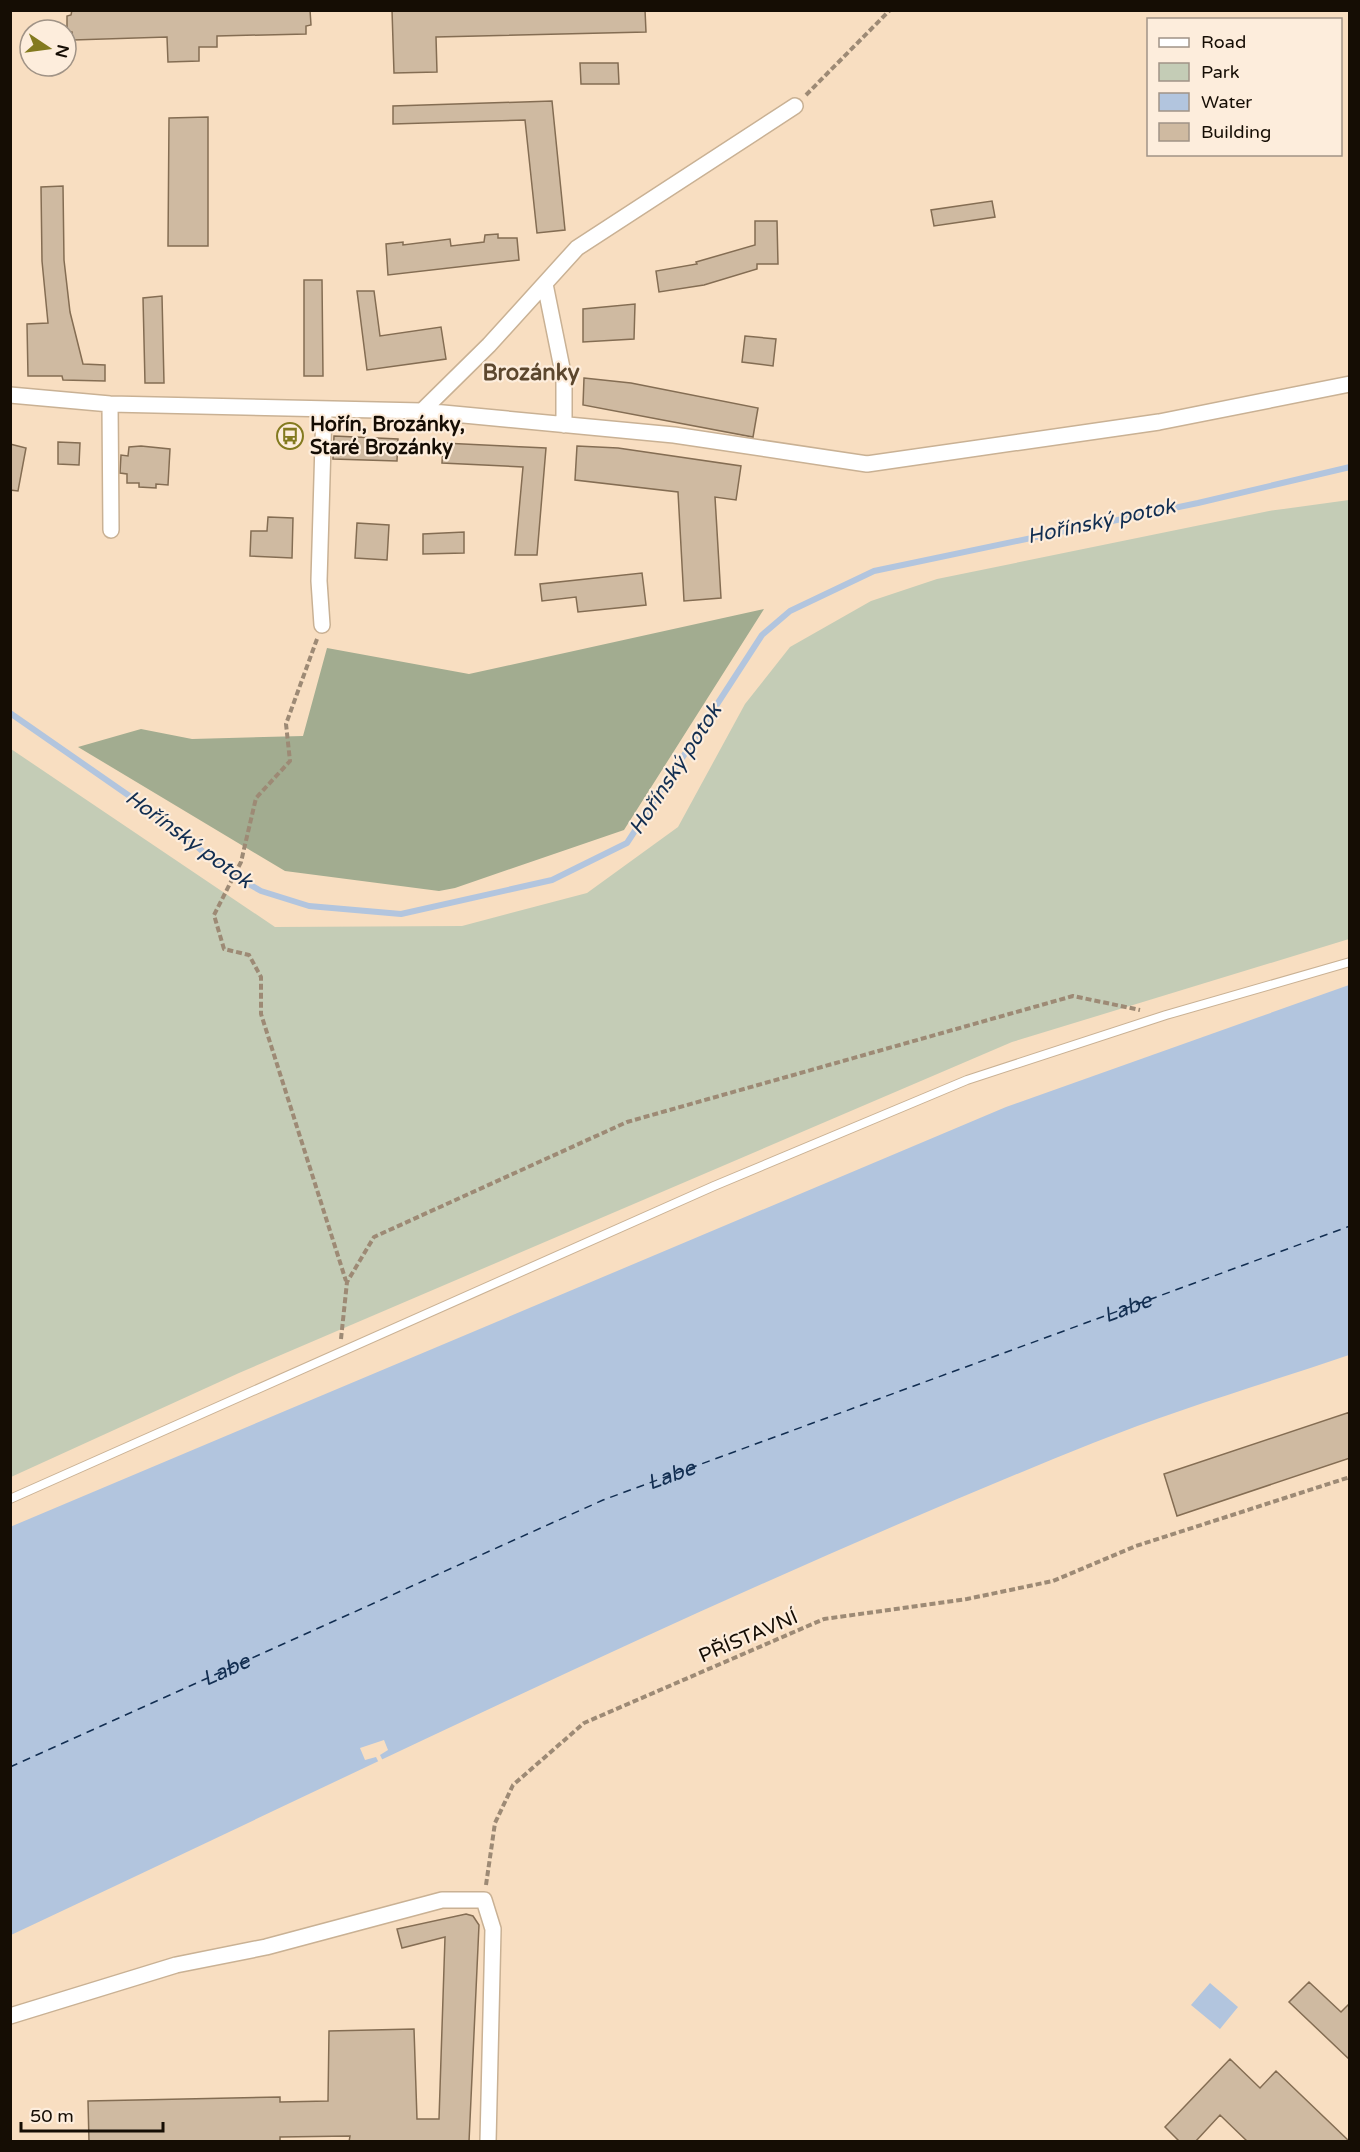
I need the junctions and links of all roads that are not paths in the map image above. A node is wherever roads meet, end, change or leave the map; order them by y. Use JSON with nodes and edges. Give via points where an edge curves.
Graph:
{"nodes":[{"id":1,"x":795,"y":106,"type":"road end"},
{"id":2,"x":544,"y":284,"type":"junction"},
{"id":3,"x":1350,"y":384,"type":"edge"},
{"id":4,"x":10,"y":394,"type":"edge"},
{"id":5,"x":110,"y":404,"type":"junction"},
{"id":6,"x":324,"y":409,"type":"junction"},
{"id":7,"x":422,"y":411,"type":"junction"},
{"id":8,"x":564,"y":425,"type":"junction"},
{"id":9,"x":111,"y":530,"type":"dead end"},
{"id":10,"x":322,"y":625,"type":"road end"},
{"id":11,"x":1350,"y":962,"type":"edge"},
{"id":12,"x":10,"y":1499,"type":"edge"},
{"id":13,"x":10,"y":2016,"type":"edge"},
{"id":14,"x":488,"y":2142,"type":"edge"}],
"edges":[{"from":1,"to":2,"type":"street","via":[[577,248]]},
{"from":2,"to":7,"type":"street"},
{"from":2,"to":8,"type":"street","via":[[564,378]]},
{"from":3,"to":8,"type":"street","via":[[1159,422],[867,464],[674,435]]},
{"from":4,"to":5,"type":"street"},
{"from":5,"to":6,"type":"street"},
{"from":5,"to":9,"type":"street"},
{"from":6,"to":7,"type":"street"},
{"from":6,"to":10,"type":"street","via":[[319,581]]},
{"from":7,"to":8,"type":"street"},
{"from":11,"to":12,"type":"lane","via":[[1166,1015],[967,1080],[714,1186]]},
{"from":13,"to":14,"type":"street","via":[[176,1965],[266,1947],[442,1900],[484,1900],[493,1929]]}]}
